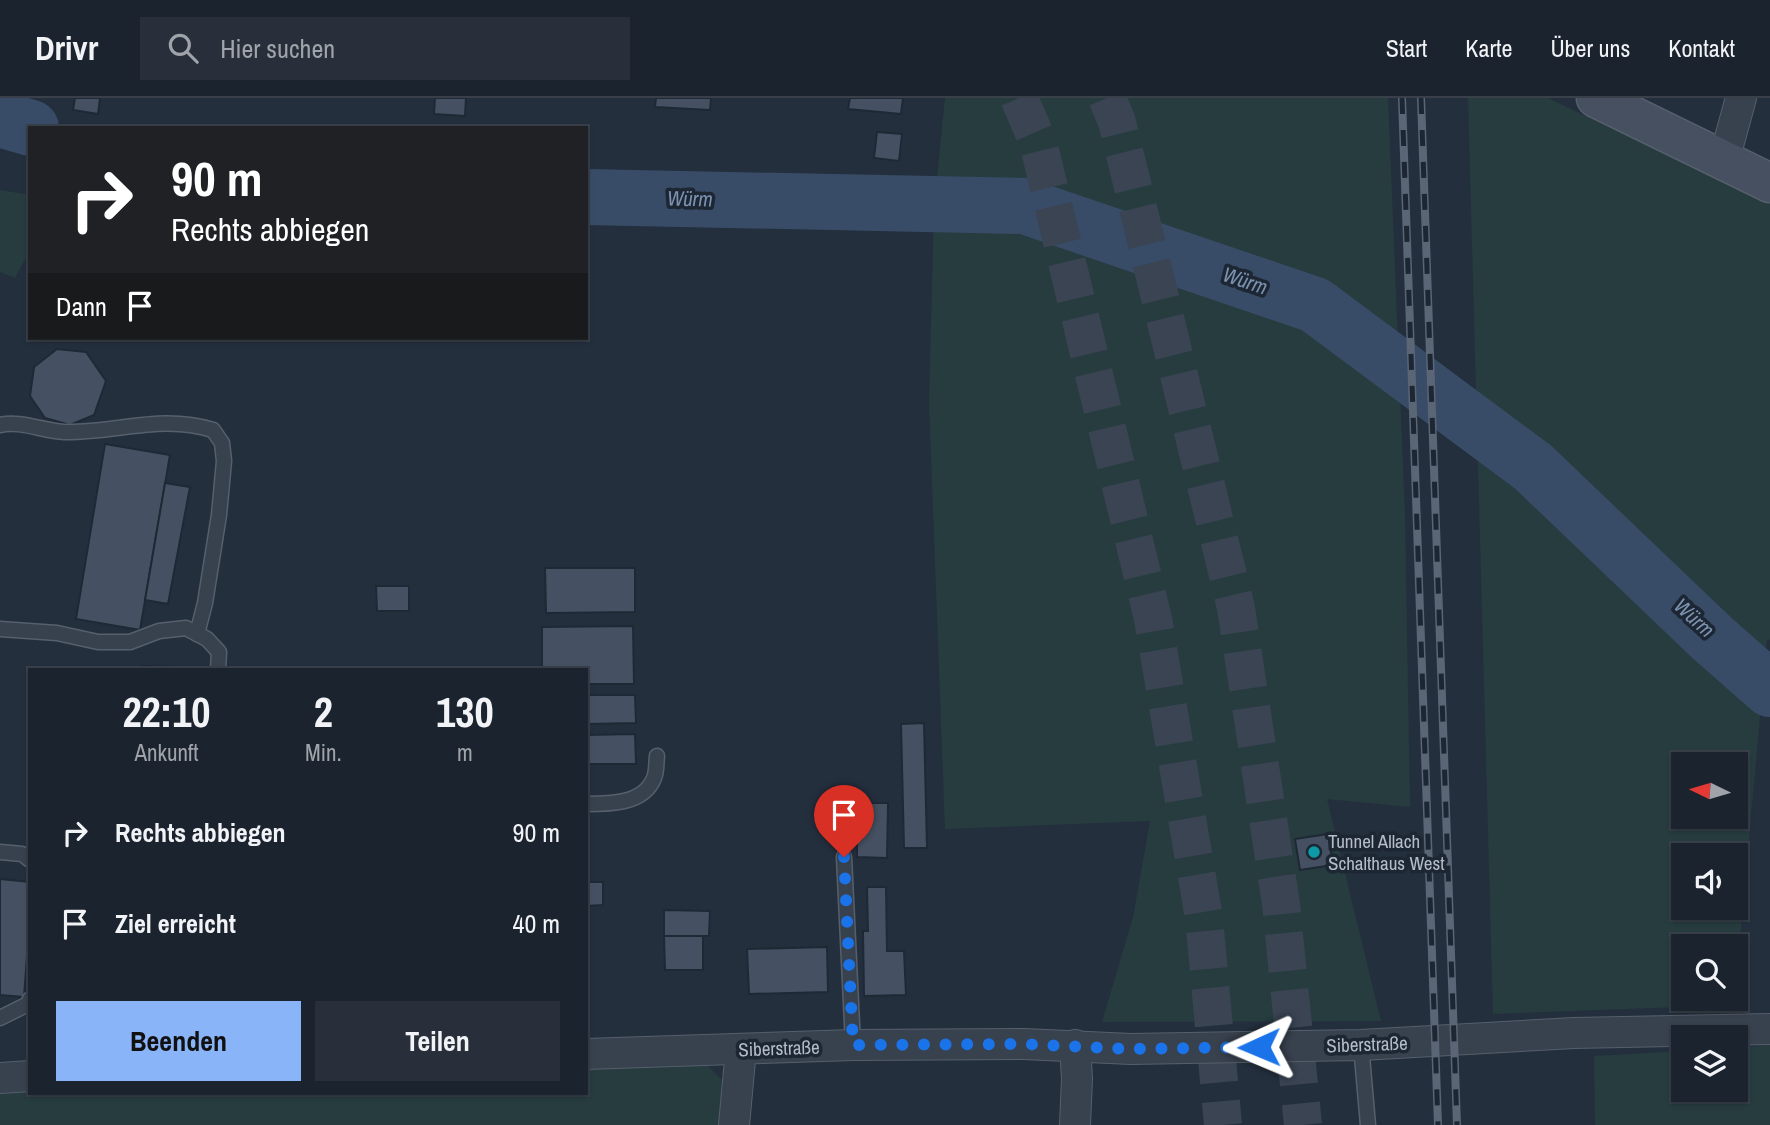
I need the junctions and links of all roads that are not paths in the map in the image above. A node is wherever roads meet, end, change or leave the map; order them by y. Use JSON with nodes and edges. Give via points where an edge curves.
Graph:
{"nodes":[{"id":1,"x":1597,"y":98,"type":"edge"},
{"id":2,"x":1741,"y":98,"type":"edge"},
{"id":3,"x":1724,"y":160,"type":"junction"},
{"id":4,"x":1770,"y":183,"type":"edge"},
{"id":5,"x":0,"y":425,"type":"edge"},
{"id":6,"x":0,"y":629,"type":"edge"},
{"id":7,"x":197,"y":634,"type":"junction"},
{"id":8,"x":218,"y":668,"type":"edge"},
{"id":9,"x":657,"y":756,"type":"dead end"},
{"id":10,"x":588,"y":804,"type":"edge"},
{"id":11,"x":0,"y":852,"type":"edge"},
{"id":12,"x":844,"y":857,"type":"dead end"},
{"id":13,"x":28,"y":858,"type":"edge"},
{"id":14,"x":28,"y":1004,"type":"edge"},
{"id":15,"x":0,"y":1018,"type":"edge"},
{"id":16,"x":1770,"y":1029,"type":"edge"},
{"id":17,"x":853,"y":1045,"type":"junction"},
{"id":18,"x":1075,"y":1045,"type":"junction"},
{"id":19,"x":1362,"y":1045,"type":"junction"},
{"id":20,"x":741,"y":1049,"type":"junction"},
{"id":21,"x":588,"y":1054,"type":"edge"},
{"id":22,"x":28,"y":1076,"type":"edge"},
{"id":23,"x":0,"y":1078,"type":"edge"},
{"id":24,"x":734,"y":1125,"type":"edge"},
{"id":25,"x":1075,"y":1125,"type":"edge"},
{"id":26,"x":1368,"y":1125,"type":"edge"}],
"edges":[{"from":1,"to":3,"type":"main road"},
{"from":2,"to":3,"type":"street"},
{"from":3,"to":4,"type":"main road"},
{"from":5,"to":7,"type":"lane","via":[[63,432],[160,422],[191,423],[213,430],[222,443],[224,461]]},
{"from":6,"to":7,"type":"lane","via":[[57,633],[98,642],[130,642],[159,631],[186,628]]},
{"from":7,"to":8,"type":"lane","via":[[219,652]]},
{"from":9,"to":10,"type":"lane","via":[[655,776],[647,790],[630,800]]},
{"from":11,"to":13,"type":"lane"},
{"from":12,"to":17,"type":"lane"},
{"from":14,"to":15,"type":"lane"},
{"from":16,"to":19,"type":"street","name":"Siberstraße","via":[[1574,1032]]},
{"from":17,"to":18,"type":"street","name":"Siberstraße"},
{"from":17,"to":20,"type":"street","name":"Siberstraße"},
{"from":18,"to":19,"type":"street","name":"Siberstraße","via":[[1130,1049]]},
{"from":18,"to":25,"type":"street"},
{"from":19,"to":26,"type":"lane"},
{"from":20,"to":21,"type":"street","name":"Siberstraße"},
{"from":20,"to":24,"type":"street"},
{"from":22,"to":23,"type":"street"}]}
